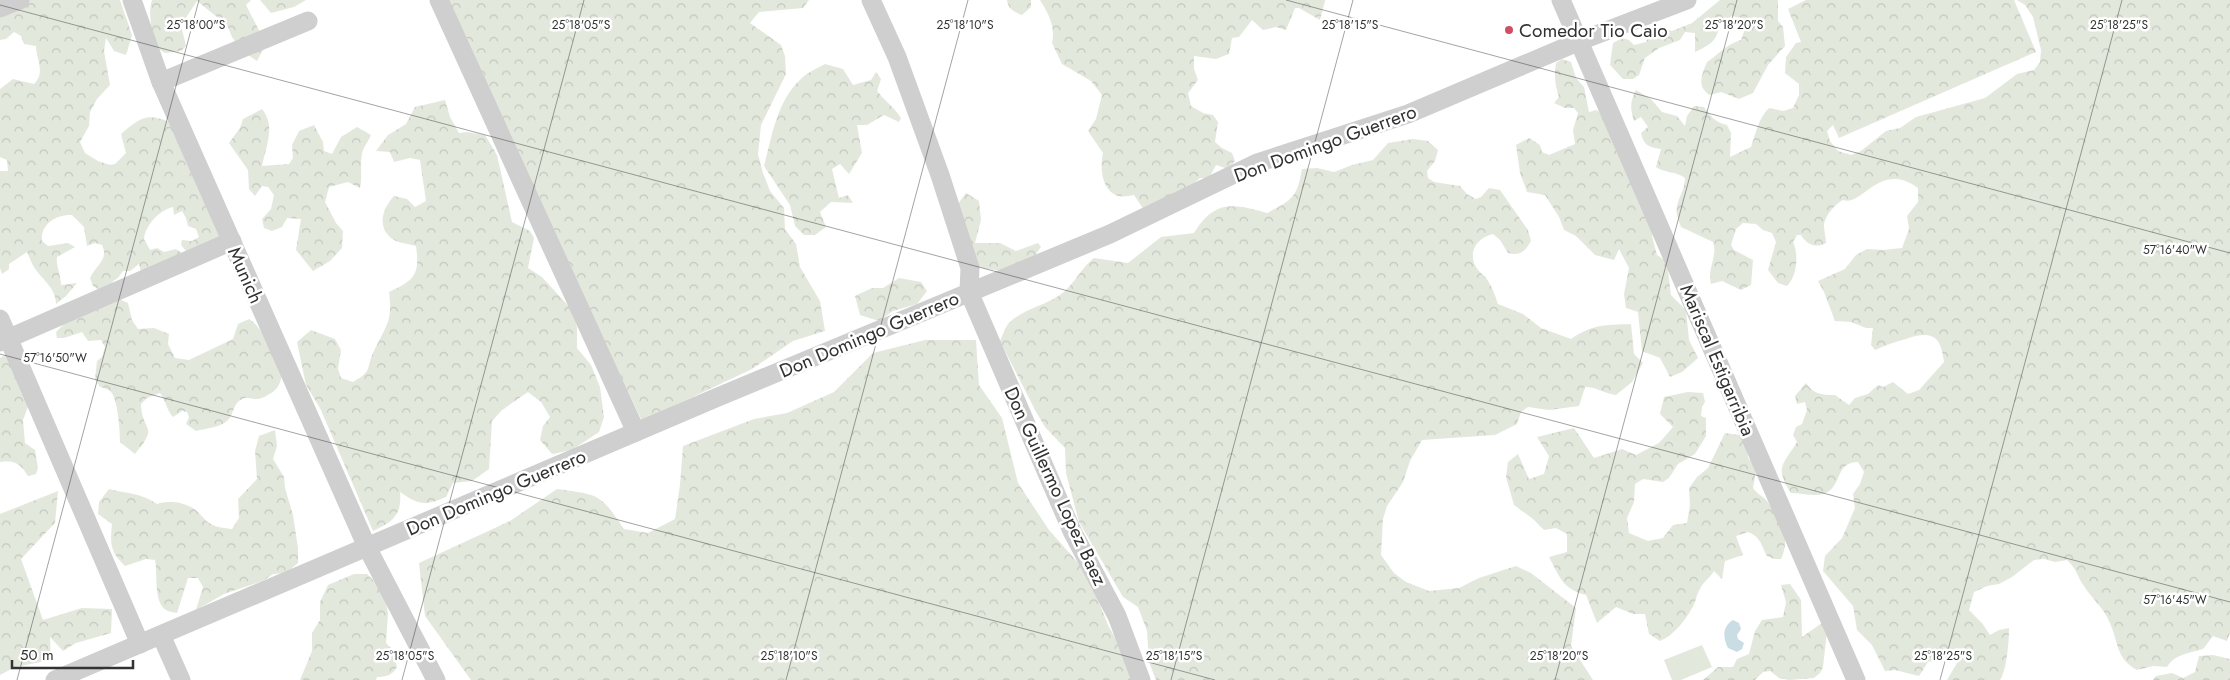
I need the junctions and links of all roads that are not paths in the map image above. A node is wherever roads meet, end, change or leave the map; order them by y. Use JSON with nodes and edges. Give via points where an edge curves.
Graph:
{"nodes":[{"id":1,"x":20,"y":0,"type":"edge"},
{"id":2,"x":132,"y":0,"type":"edge"},
{"id":3,"x":439,"y":0,"type":"edge"},
{"id":4,"x":871,"y":0,"type":"edge"},
{"id":5,"x":1561,"y":0,"type":"edge"},
{"id":6,"x":1687,"y":0,"type":"edge"},
{"id":7,"x":0,"y":8,"type":"edge"},
{"id":8,"x":308,"y":21,"type":"dead end"},
{"id":9,"x":1580,"y":41,"type":"junction"},
{"id":10,"x":161,"y":82,"type":"junction"},
{"id":11,"x":232,"y":242,"type":"junction"},
{"id":12,"x":969,"y":292,"type":"junction"},
{"id":13,"x":0,"y":318,"type":"edge"},
{"id":14,"x":4,"y":340,"type":"edge"},
{"id":15,"x":636,"y":432,"type":"junction"},
{"id":16,"x":367,"y":547,"type":"junction"},
{"id":17,"x":161,"y":635,"type":"junction"},
{"id":18,"x":140,"y":644,"type":"junction"},
{"id":19,"x":55,"y":680,"type":"edge"},
{"id":20,"x":181,"y":680,"type":"edge"},
{"id":21,"x":436,"y":680,"type":"edge"},
{"id":22,"x":1141,"y":680,"type":"edge"},
{"id":23,"x":1856,"y":680,"type":"edge"}],
"edges":[{"from":1,"to":7,"type":"street"},
{"from":2,"to":10,"type":"street","name":"Munich"},
{"from":3,"to":15,"type":"street"},
{"from":4,"to":12,"type":"street","via":[[897,57],[940,175],[970,268]]},
{"from":5,"to":9,"type":"street","name":"Mariscal Estigarribia"},
{"from":6,"to":9,"type":"street","name":"Don Domingo Guerrero"},
{"from":8,"to":10,"type":"street"},
{"from":9,"to":12,"type":"street","name":"Don Domingo Guerrero","via":[[1408,114],[1257,163],[1110,234]]},
{"from":9,"to":23,"type":"street","name":"Mariscal Estigarribia"},
{"from":10,"to":11,"type":"street","name":"Munich"},
{"from":11,"to":14,"type":"street"},
{"from":11,"to":16,"type":"street","name":"Munich"},
{"from":12,"to":15,"type":"street","name":"Don Domingo Guerrero"},
{"from":12,"to":22,"type":"street","name":"Don Guillermo Lopez Baez","via":[[1072,531],[1117,616]]},
{"from":13,"to":14,"type":"street"},
{"from":14,"to":18,"type":"street"},
{"from":15,"to":16,"type":"street","name":"Don Domingo Guerrero"},
{"from":16,"to":17,"type":"street","name":"Don Domingo Guerrero"},
{"from":16,"to":21,"type":"street","name":"Munich"},
{"from":17,"to":18,"type":"street","name":"Don Domingo Guerrero"},
{"from":17,"to":20,"type":"street"},
{"from":18,"to":19,"type":"street","name":"Don Domingo Guerrero"}]}
